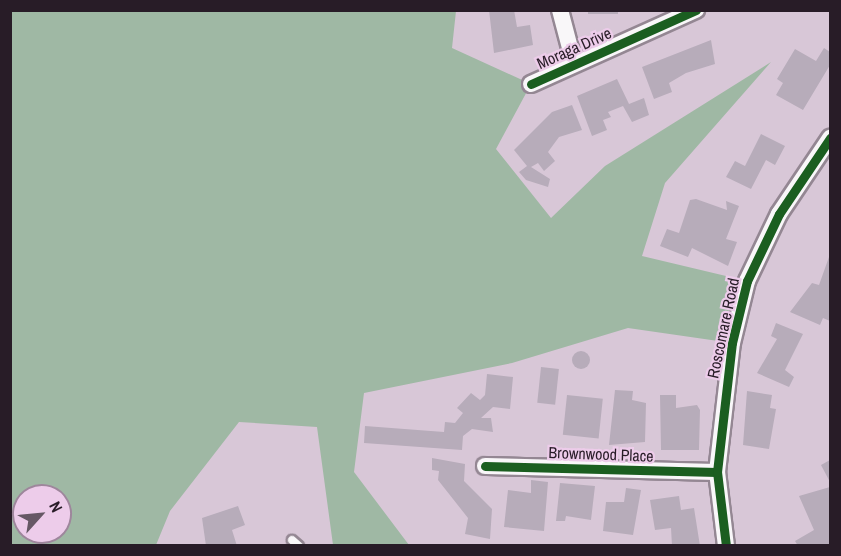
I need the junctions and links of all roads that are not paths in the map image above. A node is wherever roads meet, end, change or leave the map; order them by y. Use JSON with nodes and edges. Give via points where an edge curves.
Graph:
{"nodes":[{"id":1,"x":560,"y":10,"type":"edge"},
{"id":2,"x":696,"y":10,"type":"edge"},
{"id":3,"x":573,"y":63,"type":"junction"},
{"id":4,"x":531,"y":84,"type":"dead end"},
{"id":5,"x":831,"y":138,"type":"edge"},
{"id":6,"x":485,"y":466,"type":"dead end"},
{"id":7,"x":717,"y":472,"type":"junction"},
{"id":8,"x":726,"y":546,"type":"edge"}],
"edges":[{"from":1,"to":3,"type":"street"},
{"from":2,"to":3,"type":"street","name":"Moraga Drive"},
{"from":3,"to":4,"type":"street","name":"Moraga Drive"},
{"from":5,"to":7,"type":"street","name":"Roscomare Road","via":[[779,214],[747,281],[732,343]]},
{"from":6,"to":7,"type":"street","name":"Brownwood Place"},
{"from":7,"to":8,"type":"street","name":"Roscomare Road"}]}
